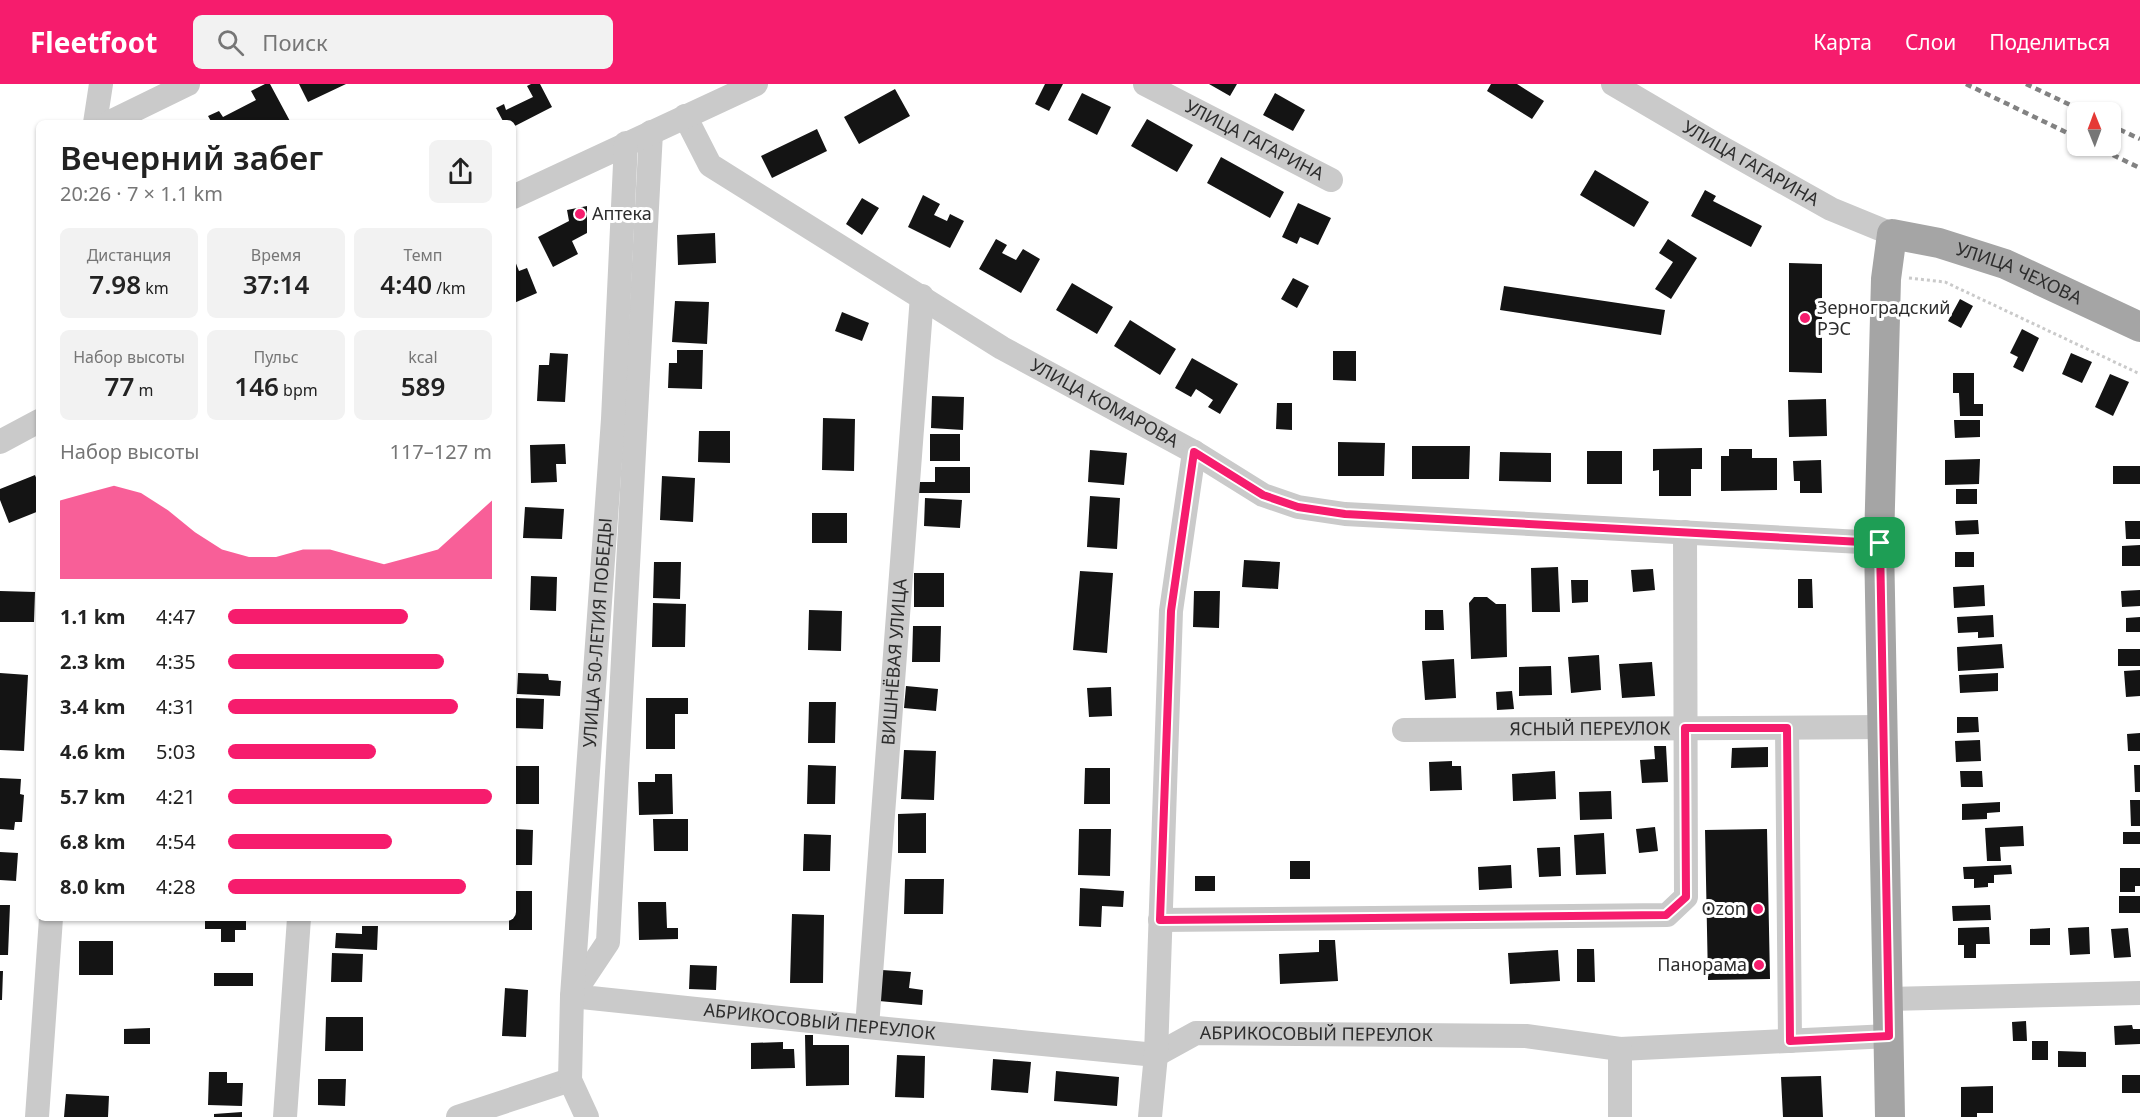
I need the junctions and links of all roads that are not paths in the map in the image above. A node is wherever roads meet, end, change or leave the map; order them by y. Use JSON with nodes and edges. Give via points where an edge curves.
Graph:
{"nodes":[{"id":1,"x":101,"y":84,"type":"edge"},
{"id":2,"x":188,"y":84,"type":"edge"},
{"id":3,"x":756,"y":84,"type":"edge"},
{"id":4,"x":1145,"y":84,"type":"edge"},
{"id":5,"x":1612,"y":84,"type":"edge"},
{"id":6,"x":685,"y":116,"type":"junction"},
{"id":7,"x":95,"y":120,"type":"edge"},
{"id":8,"x":114,"y":120,"type":"edge"},
{"id":9,"x":651,"y":132,"type":"junction"},
{"id":10,"x":626,"y":143,"type":"junction"},
{"id":11,"x":1331,"y":180,"type":"dead end"},
{"id":12,"x":516,"y":196,"type":"edge"},
{"id":13,"x":1892,"y":234,"type":"junction"},
{"id":14,"x":922,"y":296,"type":"junction"},
{"id":15,"x":2140,"y":327,"type":"edge"},
{"id":16,"x":36,"y":423,"type":"edge"},
{"id":17,"x":0,"y":442,"type":"edge"},
{"id":18,"x":1194,"y":452,"type":"junction"},
{"id":19,"x":1685,"y":532,"type":"junction"},
{"id":20,"x":1880,"y":543,"type":"junction"},
{"id":21,"x":1883,"y":727,"type":"junction"},
{"id":22,"x":1685,"y":728,"type":"junction"},
{"id":23,"x":1787,"y":728,"type":"junction"},
{"id":24,"x":1404,"y":730,"type":"dead end"},
{"id":25,"x":1160,"y":920,"type":"junction"},
{"id":26,"x":51,"y":921,"type":"edge"},
{"id":27,"x":299,"y":921,"type":"edge"},
{"id":28,"x":2140,"y":993,"type":"edge"},
{"id":29,"x":572,"y":996,"type":"junction"},
{"id":30,"x":1888,"y":999,"type":"junction"},
{"id":31,"x":867,"y":1028,"type":"junction"},
{"id":32,"x":1889,"y":1036,"type":"junction"},
{"id":33,"x":1790,"y":1041,"type":"junction"},
{"id":34,"x":1620,"y":1049,"type":"junction"},
{"id":35,"x":1156,"y":1055,"type":"junction"},
{"id":36,"x":570,"y":1080,"type":"junction"},
{"id":37,"x":37,"y":1117,"type":"edge"},
{"id":38,"x":285,"y":1117,"type":"edge"},
{"id":39,"x":458,"y":1117,"type":"edge"},
{"id":40,"x":587,"y":1117,"type":"edge"},
{"id":41,"x":1150,"y":1117,"type":"edge"},
{"id":42,"x":1620,"y":1117,"type":"edge"},
{"id":43,"x":1890,"y":1117,"type":"edge"}],
"edges":[{"from":1,"to":7,"type":"street"},
{"from":2,"to":8,"type":"street"},
{"from":3,"to":6,"type":"street"},
{"from":4,"to":11,"type":"street","name":"УЛИЦА ГАГАРИНА"},
{"from":5,"to":13,"type":"street","name":"УЛИЦА ГАГАРИНА","via":[[1831,208]]},
{"from":6,"to":9,"type":"street"},
{"from":6,"to":14,"type":"street","name":"УЛИЦА КОМАРОВА","via":[[710,165]]},
{"from":9,"to":10,"type":"street"},
{"from":9,"to":29,"type":"street","via":[[608,942]]},
{"from":10,"to":12,"type":"street"},
{"from":10,"to":29,"type":"street","name":"УЛИЦА 50-ЛЕТИЯ ПОБЕДЫ","via":[[613,418]]},
{"from":13,"to":15,"type":"main road","name":"УЛИЦА ЧЕХОВА","via":[[1939,243],[2005,264]]},
{"from":13,"to":20,"type":"main road","via":[[1886,279]]},
{"from":14,"to":18,"type":"street","name":"УЛИЦА КОМАРОВА","via":[[1002,348]]},
{"from":14,"to":31,"type":"street","name":"ВИШНЁВАЯ УЛИЦА"},
{"from":16,"to":17,"type":"street"},
{"from":18,"to":19,"type":"street","name":"УЛИЦА КОМАРОВА","via":[[1263,495],[1298,507],[1345,514]]},
{"from":18,"to":25,"type":"street","via":[[1171,611]]},
{"from":19,"to":20,"type":"street","name":"УЛИЦА КОМАРОВА"},
{"from":19,"to":22,"type":"street"},
{"from":20,"to":21,"type":"main road"},
{"from":21,"to":23,"type":"street","name":"ЯСНЫЙ ПЕРЕУЛОК"},
{"from":21,"to":30,"type":"main road"},
{"from":22,"to":23,"type":"street","name":"ЯСНЫЙ ПЕРЕУЛОК"},
{"from":22,"to":24,"type":"street","name":"ЯСНЫЙ ПЕРЕУЛОК"},
{"from":22,"to":25,"type":"street","via":[[1686,897],[1666,915]]},
{"from":23,"to":33,"type":"street"},
{"from":25,"to":35,"type":"street"},
{"from":26,"to":37,"type":"street"},
{"from":27,"to":38,"type":"street"},
{"from":28,"to":30,"type":"street"},
{"from":29,"to":31,"type":"street","name":"АБРИКОСОВЫЙ ПЕРЕУЛОК"},
{"from":29,"to":36,"type":"street","name":"УЛИЦА 50-ЛЕТИЯ ПОБЕДЫ"},
{"from":30,"to":32,"type":"main road"},
{"from":31,"to":35,"type":"street","name":"АБРИКОСОВЫЙ ПЕРЕУЛОК"},
{"from":32,"to":33,"type":"street","name":"АБРИКОСОВЫЙ ПЕРЕУЛОК"},
{"from":32,"to":43,"type":"main road"},
{"from":33,"to":34,"type":"street","name":"АБРИКОСОВЫЙ ПЕРЕУЛОК"},
{"from":34,"to":35,"type":"street","name":"АБРИКОСОВЫЙ ПЕРЕУЛОК","via":[[1526,1036],[1196,1033]]},
{"from":34,"to":42,"type":"street"},
{"from":35,"to":41,"type":"street"},
{"from":36,"to":39,"type":"street"},
{"from":36,"to":40,"type":"street","name":"УЛИЦА 50-ЛЕТИЯ ПОБЕДЫ"}]}
